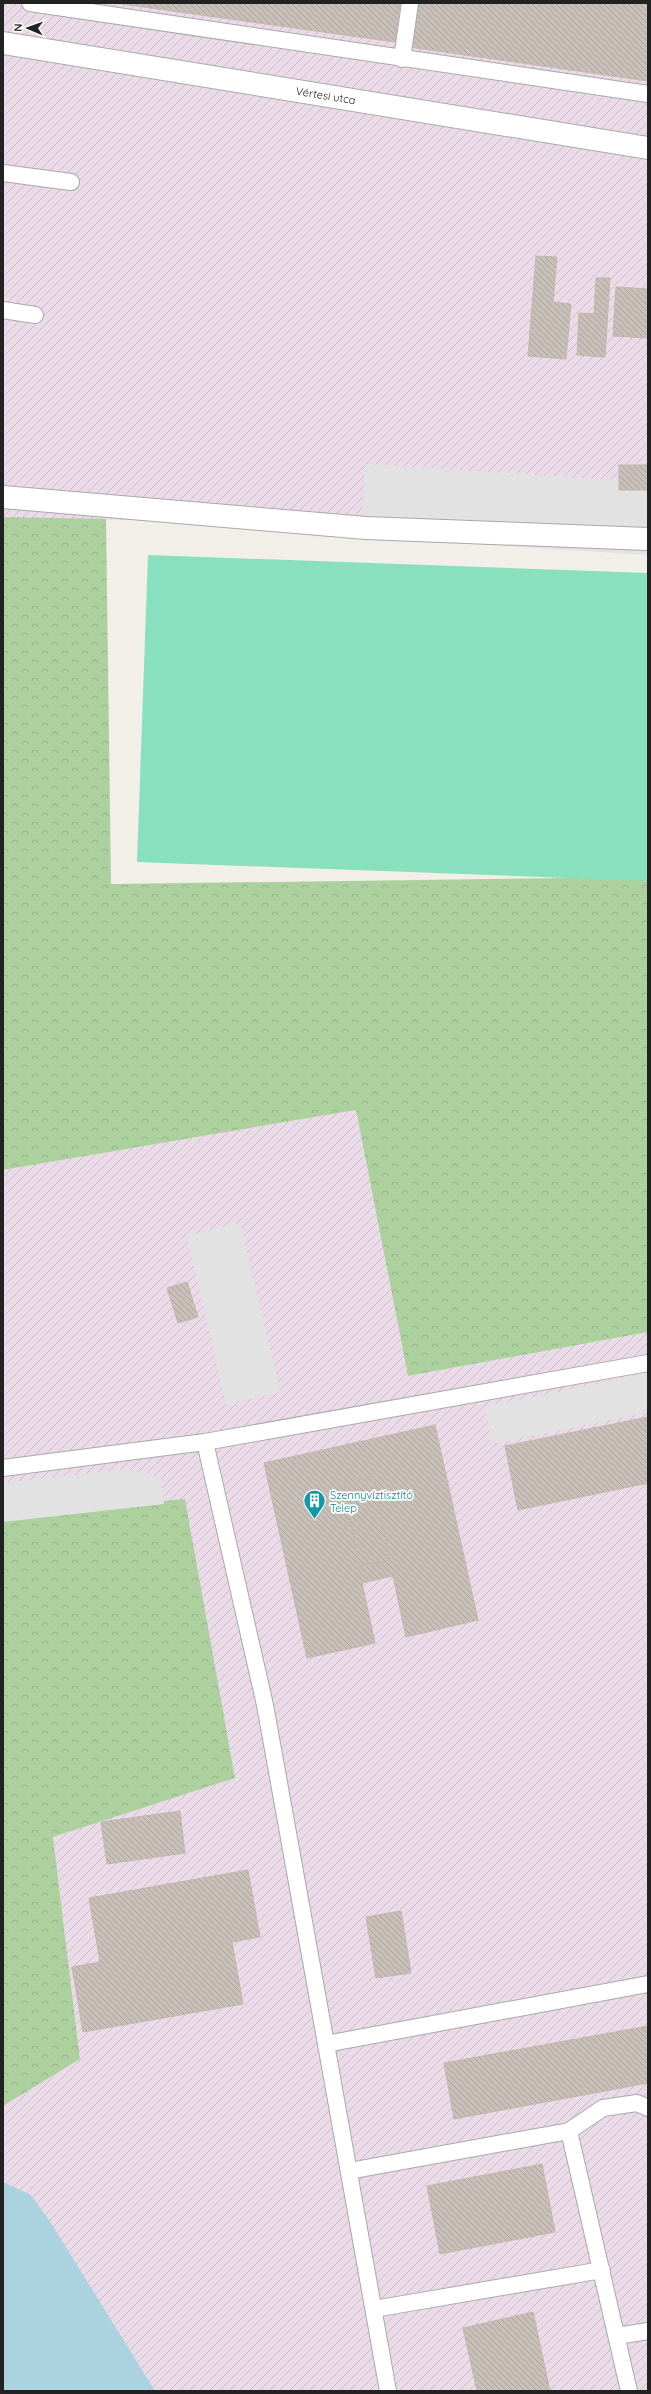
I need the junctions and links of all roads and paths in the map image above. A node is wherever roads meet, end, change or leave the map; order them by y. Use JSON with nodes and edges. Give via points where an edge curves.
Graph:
{"nodes":[{"id":1,"x":30,"y":3,"type":"edge"},
{"id":2,"x":410,"y":3,"type":"edge"},
{"id":3,"x":3,"y":43,"type":"edge"},
{"id":4,"x":402,"y":59,"type":"junction"},
{"id":5,"x":648,"y":94,"type":"edge"},
{"id":6,"x":648,"y":148,"type":"edge"},
{"id":7,"x":3,"y":173,"type":"edge"},
{"id":8,"x":71,"y":182,"type":"dead end"},
{"id":9,"x":3,"y":310,"type":"edge"},
{"id":10,"x":34,"y":315,"type":"dead end"},
{"id":11,"x":3,"y":496,"type":"edge"},
{"id":12,"x":648,"y":539,"type":"edge"},
{"id":13,"x":648,"y":1363,"type":"edge"},
{"id":14,"x":205,"y":1442,"type":"junction"},
{"id":15,"x":3,"y":1468,"type":"edge"},
{"id":16,"x":648,"y":1984,"type":"edge"},
{"id":17,"x":326,"y":2044,"type":"junction"},
{"id":18,"x":648,"y":2108,"type":"edge"},
{"id":19,"x":569,"y":2131,"type":"junction"},
{"id":20,"x":349,"y":2171,"type":"junction"},
{"id":21,"x":602,"y":2270,"type":"junction"},
{"id":22,"x":374,"y":2309,"type":"junction"},
{"id":23,"x":648,"y":2331,"type":"edge"},
{"id":24,"x":617,"y":2336,"type":"junction"},
{"id":25,"x":388,"y":2391,"type":"edge"},
{"id":26,"x":630,"y":2391,"type":"edge"}],
"edges":[{"from":1,"to":4,"type":"lane"},
{"from":2,"to":4,"type":"lane"},
{"from":3,"to":6,"type":"street","name":"Vértesi utca"},
{"from":4,"to":5,"type":"lane"},
{"from":7,"to":8,"type":"lane"},
{"from":9,"to":10,"type":"lane"},
{"from":11,"to":12,"type":"street","via":[[366,528]]},
{"from":13,"to":14,"type":"lane"},
{"from":14,"to":15,"type":"lane"},
{"from":14,"to":17,"type":"lane","via":[[265,1704]]},
{"from":16,"to":17,"type":"lane"},
{"from":17,"to":20,"type":"lane"},
{"from":18,"to":19,"type":"lane","via":[[637,2103],[603,2108]]},
{"from":19,"to":20,"type":"lane"},
{"from":19,"to":21,"type":"lane"},
{"from":20,"to":22,"type":"lane"},
{"from":21,"to":22,"type":"lane"},
{"from":21,"to":24,"type":"lane"},
{"from":22,"to":25,"type":"lane"},
{"from":23,"to":24,"type":"lane"},
{"from":24,"to":26,"type":"lane"}]}
